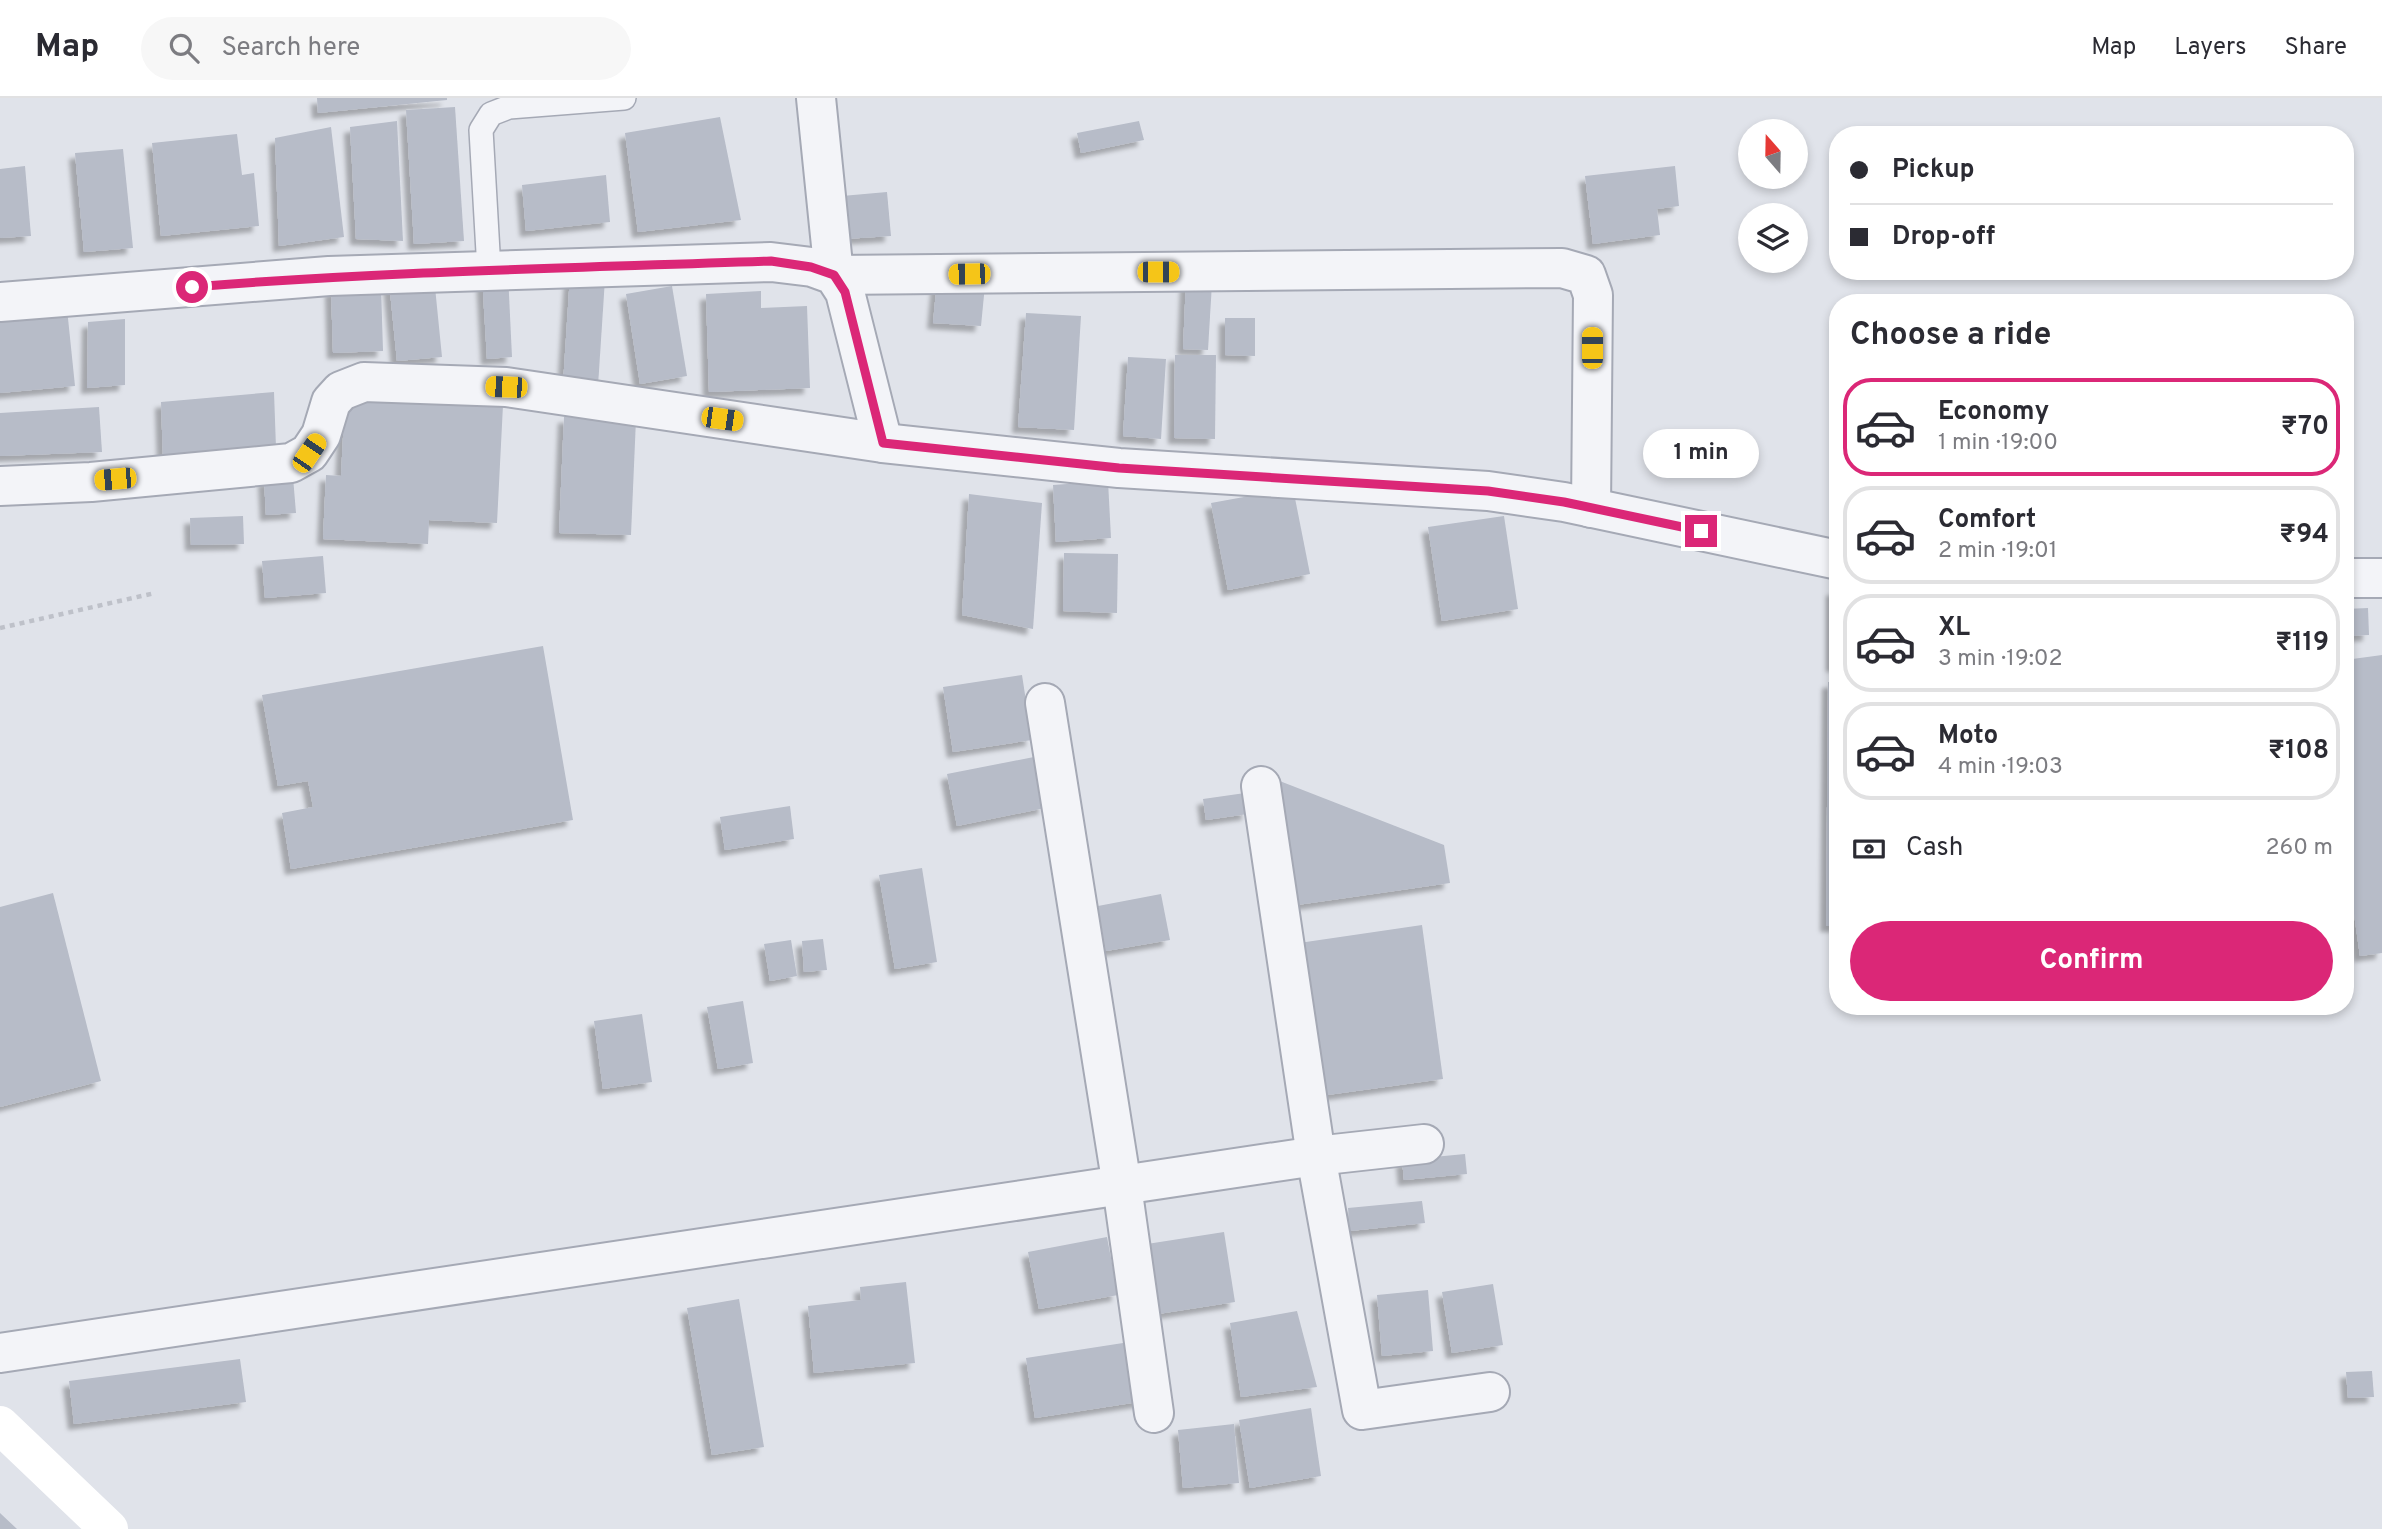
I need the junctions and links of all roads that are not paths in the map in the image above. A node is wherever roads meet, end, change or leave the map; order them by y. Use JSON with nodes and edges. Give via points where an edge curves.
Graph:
{"nodes":[{"id":1,"x":624,"y":98,"type":"edge"},
{"id":2,"x":816,"y":98,"type":"edge"},
{"id":3,"x":489,"y":270,"type":"junction"},
{"id":4,"x":834,"y":275,"type":"junction"},
{"id":5,"x":0,"y":302,"type":"edge"},
{"id":6,"x":883,"y":443,"type":"junction"},
{"id":7,"x":0,"y":486,"type":"edge"},
{"id":8,"x":1591,"y":508,"type":"junction"},
{"id":9,"x":1829,"y":558,"type":"edge"},
{"id":10,"x":2354,"y":578,"type":"edge"},
{"id":11,"x":2382,"y":578,"type":"edge"},
{"id":12,"x":1045,"y":703,"type":"dead end"},
{"id":13,"x":1261,"y":786,"type":"dead end"},
{"id":14,"x":1424,"y":1144,"type":"dead end"},
{"id":15,"x":1316,"y":1156,"type":"junction"},
{"id":16,"x":1122,"y":1186,"type":"junction"},
{"id":17,"x":0,"y":1353,"type":"edge"},
{"id":18,"x":1490,"y":1392,"type":"dead end"},
{"id":19,"x":1154,"y":1413,"type":"dead end"},
{"id":20,"x":0,"y":1425,"type":"edge"},
{"id":21,"x":109,"y":1529,"type":"edge"}],
"edges":[{"from":1,"to":3,"type":"lane","via":[[509,107],[491,114],[481,130]]},
{"from":2,"to":4,"type":"street"},
{"from":3,"to":4,"type":"street","via":[[771,261]]},
{"from":3,"to":5,"type":"street","via":[[329,276]]},
{"from":4,"to":6,"type":"street","via":[[845,292]]},
{"from":4,"to":8,"type":"street","via":[[1562,268],[1586,275],[1593,295]]},
{"from":6,"to":7,"type":"street","via":[[506,387],[364,382],[341,391],[331,402],[321,435],[309,453],[291,463]]},
{"from":6,"to":8,"type":"street","via":[[1119,468],[1488,491]]},
{"from":8,"to":9,"type":"street"},
{"from":10,"to":11,"type":"street"},
{"from":12,"to":16,"type":"street"},
{"from":13,"to":15,"type":"street"},
{"from":14,"to":15,"type":"street"},
{"from":15,"to":16,"type":"street"},
{"from":15,"to":18,"type":"street","via":[[1362,1410]]},
{"from":16,"to":17,"type":"street"},
{"from":16,"to":19,"type":"street"},
{"from":20,"to":21,"type":"street"}]}
